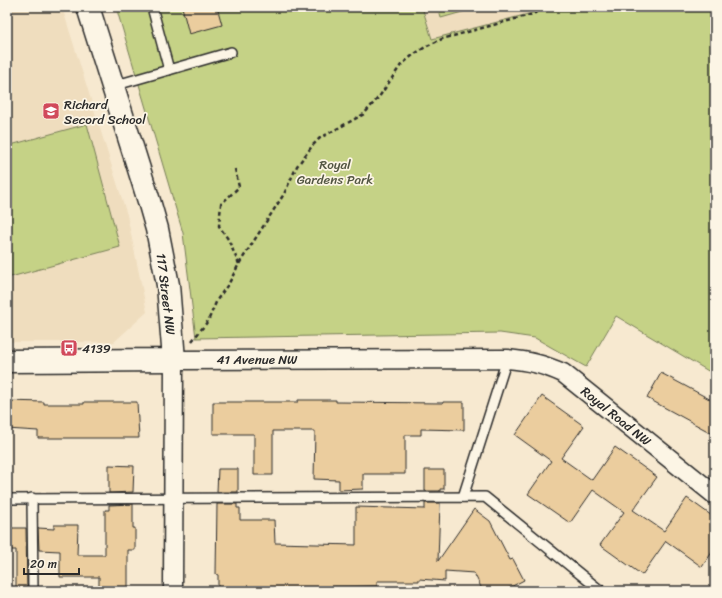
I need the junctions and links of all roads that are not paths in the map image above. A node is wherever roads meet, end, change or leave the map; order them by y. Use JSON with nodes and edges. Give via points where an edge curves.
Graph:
{"nodes":[{"id":1,"x":88,"y":7,"type":"edge"},
{"id":2,"x":152,"y":7,"type":"edge"},
{"id":3,"x":231,"y":52,"type":"dead end"},
{"id":4,"x":169,"y":70,"type":"junction"},
{"id":5,"x":113,"y":86,"type":"junction"},
{"id":6,"x":507,"y":359,"type":"junction"},
{"id":7,"x":174,"y":360,"type":"junction"},
{"id":8,"x":7,"y":361,"type":"edge"},
{"id":9,"x":715,"y":495,"type":"edge"},
{"id":10,"x":463,"y":497,"type":"junction"},
{"id":11,"x":32,"y":498,"type":"junction"},
{"id":12,"x":173,"y":498,"type":"junction"},
{"id":13,"x":7,"y":499,"type":"edge"},
{"id":14,"x":33,"y":591,"type":"edge"},
{"id":15,"x":173,"y":591,"type":"edge"},
{"id":16,"x":601,"y":591,"type":"edge"}],
"edges":[{"from":1,"to":5,"type":"street","name":"117 Street NW"},
{"from":2,"to":4,"type":"lane"},
{"from":3,"to":4,"type":"lane"},
{"from":4,"to":5,"type":"lane"},
{"from":5,"to":7,"type":"street","name":"117 Street NW","via":[[157,229],[168,285]]},
{"from":6,"to":7,"type":"street","name":"41 Avenue NW"},
{"from":6,"to":9,"type":"street","name":"Royal Road NW","via":[[545,365],[563,373]]},
{"from":6,"to":10,"type":"lane"},
{"from":7,"to":8,"type":"street","name":"41 Avenue NW"},
{"from":7,"to":12,"type":"street","name":"117 Street NW"},
{"from":10,"to":12,"type":"lane"},
{"from":10,"to":16,"type":"lane","via":[[485,497]]},
{"from":11,"to":12,"type":"lane"},
{"from":11,"to":13,"type":"lane"},
{"from":11,"to":14,"type":"lane"},
{"from":12,"to":15,"type":"street","name":"117 Street NW"}]}
